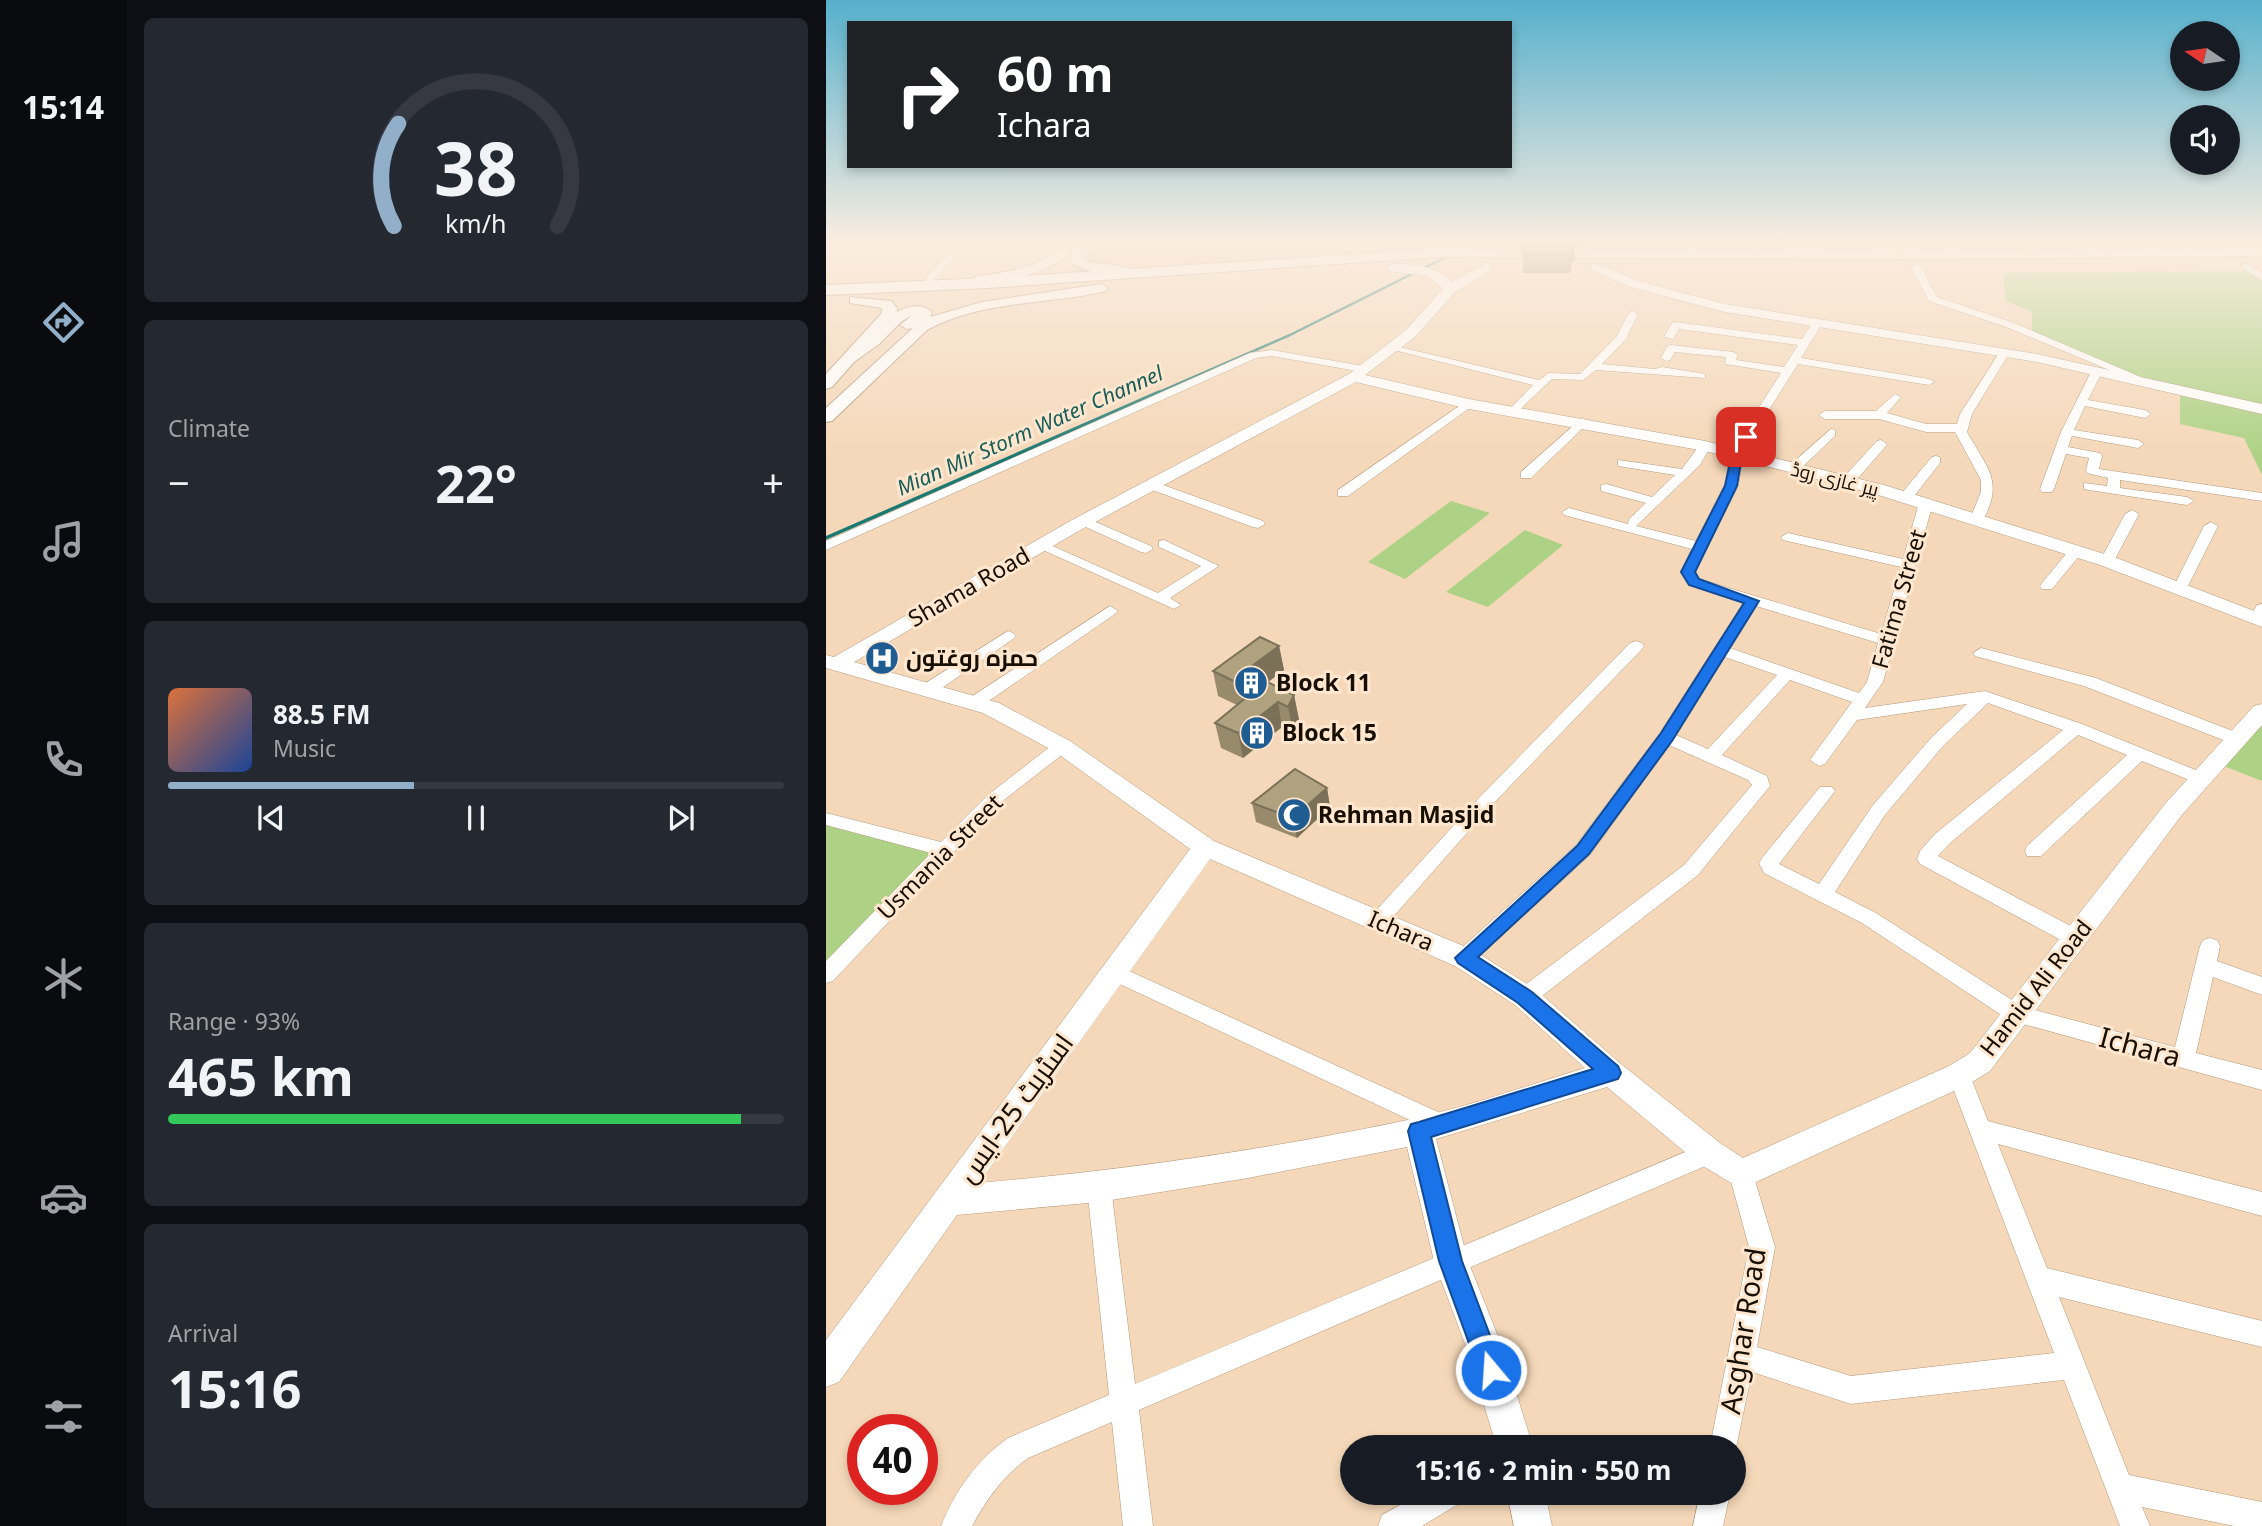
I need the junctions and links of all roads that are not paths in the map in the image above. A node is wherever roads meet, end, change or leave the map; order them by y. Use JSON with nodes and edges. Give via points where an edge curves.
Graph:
{"nodes":[{"id":1,"x":888,"y":314,"type":"edge"},
{"id":2,"x":900,"y":314,"type":"edge"},
{"id":3,"x":925,"y":314,"type":"edge"},
{"id":4,"x":949,"y":314,"type":"edge"},
{"id":5,"x":1430,"y":314,"type":"edge"},
{"id":6,"x":1633,"y":314,"type":"dead end"},
{"id":7,"x":1768,"y":314,"type":"edge"},
{"id":8,"x":1978,"y":314,"type":"edge"},
{"id":9,"x":1817,"y":324,"type":"junction"},
{"id":10,"x":1669,"y":337,"type":"dead end"},
{"id":11,"x":1805,"y":344,"type":"junction"},
{"id":12,"x":1391,"y":348,"type":"junction"},
{"id":13,"x":2006,"y":352,"type":"junction"},
{"id":14,"x":852,"y":358,"type":"junction"},
{"id":15,"x":1666,"y":358,"type":"dead end"},
{"id":16,"x":1792,"y":365,"type":"junction"},
{"id":17,"x":1594,"y":366,"type":"junction"},
{"id":18,"x":2096,"y":370,"type":"junction"},
{"id":19,"x":1358,"y":373,"type":"junction"},
{"id":20,"x":1701,"y":376,"type":"dead end"},
{"id":21,"x":2137,"y":378,"type":"junction"},
{"id":22,"x":1929,"y":382,"type":"dead end"},
{"id":23,"x":826,"y":384,"type":"edge"},
{"id":24,"x":1541,"y":384,"type":"junction"},
{"id":25,"x":1895,"y":397,"type":"dead end"},
{"id":26,"x":2081,"y":402,"type":"junction"},
{"id":27,"x":1469,"y":404,"type":"junction"},
{"id":28,"x":826,"y":406,"type":"edge"},
{"id":29,"x":2262,"y":409,"type":"edge"},
{"id":30,"x":1513,"y":412,"type":"junction"},
{"id":31,"x":2145,"y":414,"type":"dead end"},
{"id":32,"x":1825,"y":415,"type":"dead end"},
{"id":33,"x":1879,"y":415,"type":"junction"},
{"id":34,"x":826,"y":416,"type":"edge"},
{"id":35,"x":1582,"y":422,"type":"junction"},
{"id":36,"x":1962,"y":428,"type":"junction"},
{"id":37,"x":2067,"y":432,"type":"junction"},
{"id":38,"x":1831,"y":433,"type":"dead end"},
{"id":39,"x":1881,"y":444,"type":"dead end"},
{"id":40,"x":2138,"y":444,"type":"dead end"},
{"id":41,"x":1705,"y":446,"type":"junction"},
{"id":42,"x":2061,"y":449,"type":"junction"},
{"id":43,"x":1739,"y":454,"type":"junction"},
{"id":44,"x":1936,"y":460,"type":"dead end"},
{"id":45,"x":1622,"y":463,"type":"dead end"},
{"id":46,"x":1794,"y":468,"type":"junction"},
{"id":47,"x":1684,"y":474,"type":"junction"},
{"id":48,"x":1527,"y":475,"type":"dead end"},
{"id":49,"x":2114,"y":476,"type":"junction"},
{"id":50,"x":1847,"y":481,"type":"junction"},
{"id":51,"x":2164,"y":484,"type":"junction"},
{"id":52,"x":1152,"y":485,"type":"junction"},
{"id":53,"x":2089,"y":486,"type":"dead end"},
{"id":54,"x":1606,"y":488,"type":"dead end"},
{"id":55,"x":2047,"y":489,"type":"dead end"},
{"id":56,"x":2113,"y":491,"type":"junction"},
{"id":57,"x":1343,"y":493,"type":"dead end"},
{"id":58,"x":1906,"y":497,"type":"junction"},
{"id":59,"x":2262,"y":497,"type":"edge"},
{"id":60,"x":2162,"y":498,"type":"junction"},
{"id":61,"x":2187,"y":501,"type":"dead end"},
{"id":62,"x":1655,"y":502,"type":"junction"},
{"id":63,"x":1926,"y":503,"type":"junction"},
{"id":64,"x":1569,"y":512,"type":"dead end"},
{"id":65,"x":2132,"y":514,"type":"dead end"},
{"id":66,"x":1977,"y":519,"type":"junction"},
{"id":67,"x":1084,"y":521,"type":"junction"},
{"id":68,"x":1634,"y":522,"type":"dead end"},
{"id":69,"x":1258,"y":524,"type":"dead end"},
{"id":70,"x":2211,"y":526,"type":"dead end"},
{"id":71,"x":1788,"y":537,"type":"dead end"},
{"id":72,"x":1164,"y":544,"type":"dead end"},
{"id":73,"x":826,"y":546,"type":"edge"},
{"id":74,"x":1041,"y":546,"type":"junction"},
{"id":75,"x":1701,"y":547,"type":"junction"},
{"id":76,"x":1146,"y":548,"type":"dead end"},
{"id":77,"x":2075,"y":552,"type":"junction"},
{"id":78,"x":2107,"y":561,"type":"junction"},
{"id":79,"x":1910,"y":565,"type":"junction"},
{"id":80,"x":2047,"y":586,"type":"dead end"},
{"id":81,"x":2180,"y":588,"type":"junction"},
{"id":82,"x":1752,"y":601,"type":"junction"},
{"id":83,"x":1110,"y":611,"type":"dead end"},
{"id":84,"x":2260,"y":616,"type":"edge"},
{"id":85,"x":1008,"y":636,"type":"dead end"},
{"id":86,"x":1888,"y":641,"type":"junction"},
{"id":87,"x":1636,"y":646,"type":"dead end"},
{"id":88,"x":1721,"y":650,"type":"junction"},
{"id":89,"x":1981,"y":653,"type":"dead end"},
{"id":90,"x":831,"y":663,"type":"edge"},
{"id":91,"x":1787,"y":674,"type":"junction"},
{"id":92,"x":928,"y":690,"type":"junction"},
{"id":93,"x":1985,"y":696,"type":"junction"},
{"id":94,"x":1862,"y":700,"type":"junction"},
{"id":95,"x":974,"y":703,"type":"junction"},
{"id":96,"x":2262,"y":711,"type":"edge"},
{"id":97,"x":1852,"y":715,"type":"junction"},
{"id":98,"x":2076,"y":728,"type":"junction"},
{"id":99,"x":2237,"y":739,"type":"junction"},
{"id":100,"x":1661,"y":745,"type":"junction"},
{"id":101,"x":1062,"y":747,"type":"junction"},
{"id":102,"x":2139,"y":754,"type":"junction"},
{"id":103,"x":1710,"y":757,"type":"junction"},
{"id":104,"x":1819,"y":760,"type":"dead end"},
{"id":105,"x":2202,"y":779,"type":"junction"},
{"id":106,"x":1825,"y":791,"type":"dead end"},
{"id":107,"x":826,"y":819,"type":"edge"},
{"id":108,"x":1205,"y":847,"type":"junction"},
{"id":109,"x":945,"y":850,"type":"junction"},
{"id":110,"x":2034,"y":851,"type":"dead end"},
{"id":111,"x":1823,"y":894,"type":"junction"},
{"id":112,"x":1378,"y":921,"type":"junction"},
{"id":113,"x":2076,"y":938,"type":"junction"},
{"id":114,"x":1464,"y":958,"type":"junction"},
{"id":115,"x":1114,"y":972,"type":"junction"},
{"id":116,"x":826,"y":975,"type":"edge"},
{"id":117,"x":2262,"y":986,"type":"edge"},
{"id":118,"x":1525,"y":997,"type":"junction"},
{"id":119,"x":2017,"y":1014,"type":"junction"},
{"id":120,"x":2183,"y":1059,"type":"junction"},
{"id":121,"x":1611,"y":1073,"type":"junction"},
{"id":122,"x":1959,"y":1075,"type":"junction"},
{"id":123,"x":2262,"y":1080,"type":"edge"},
{"id":124,"x":1430,"y":1128,"type":"junction"},
{"id":125,"x":1980,"y":1129,"type":"junction"},
{"id":126,"x":1709,"y":1153,"type":"junction"},
{"id":127,"x":1741,"y":1174,"type":"junction"},
{"id":128,"x":1098,"y":1187,"type":"junction"},
{"id":129,"x":948,"y":1201,"type":"junction"},
{"id":130,"x":2262,"y":1205,"type":"edge"},
{"id":131,"x":1451,"y":1261,"type":"junction"},
{"id":132,"x":2039,"y":1279,"type":"junction"},
{"id":133,"x":2262,"y":1334,"type":"edge"},
{"id":134,"x":1740,"y":1355,"type":"junction"},
{"id":135,"x":2072,"y":1365,"type":"junction"},
{"id":136,"x":826,"y":1369,"type":"edge"},
{"id":137,"x":1122,"y":1405,"type":"junction"},
{"id":138,"x":1511,"y":1435,"type":"edge"},
{"id":139,"x":1726,"y":1435,"type":"edge"},
{"id":140,"x":2119,"y":1487,"type":"junction"},
{"id":141,"x":1429,"y":1505,"type":"edge"},
{"id":142,"x":1529,"y":1505,"type":"edge"},
{"id":143,"x":1712,"y":1505,"type":"edge"},
{"id":144,"x":2262,"y":1517,"type":"edge"},
{"id":145,"x":956,"y":1526,"type":"edge"},
{"id":146,"x":1138,"y":1526,"type":"edge"},
{"id":147,"x":1393,"y":1526,"type":"edge"},
{"id":148,"x":1533,"y":1526,"type":"edge"},
{"id":149,"x":1708,"y":1526,"type":"edge"},
{"id":150,"x":2134,"y":1526,"type":"edge"}],
"edges":[{"from":1,"to":14,"type":"main road"},
{"from":2,"to":14,"type":"main road"},
{"from":3,"to":28,"type":"main road","via":[[897,332]]},
{"from":4,"to":34,"type":"main road","via":[[922,327]]},
{"from":5,"to":12,"type":"street","name":"Shama Road"},
{"from":6,"to":17,"type":"street","via":[[1622,337]]},
{"from":7,"to":9,"type":"street"},
{"from":8,"to":21,"type":"street"},
{"from":9,"to":11,"type":"street"},
{"from":9,"to":13,"type":"street"},
{"from":10,"to":11,"type":"street","via":[[1676,326]]},
{"from":11,"to":16,"type":"street"},
{"from":12,"to":19,"type":"street","name":"Shama Road"},
{"from":12,"to":24,"type":"street"},
{"from":13,"to":18,"type":"street"},
{"from":13,"to":36,"type":"street","via":[[1966,414]]},
{"from":14,"to":23,"type":"main road"},
{"from":15,"to":16,"type":"street","via":[[1671,348],[1733,355],[1729,362]]},
{"from":16,"to":22,"type":"street"},
{"from":16,"to":43,"type":"street"},
{"from":17,"to":20,"type":"street"},
{"from":17,"to":24,"type":"street","via":[[1581,378],[1551,376]]},
{"from":18,"to":21,"type":"street"},
{"from":18,"to":26,"type":"street"},
{"from":19,"to":27,"type":"street","name":"پیر غازی روڈ"},
{"from":19,"to":52,"type":"street","name":"Shama Road"},
{"from":19,"to":73,"type":"street","via":[[1272,353],[1254,355]]},
{"from":21,"to":29,"type":"street"},
{"from":24,"to":30,"type":"street"},
{"from":25,"to":33,"type":"street"},
{"from":26,"to":31,"type":"street"},
{"from":26,"to":37,"type":"street"},
{"from":27,"to":30,"type":"street","name":"پیر غازی روڈ"},
{"from":27,"to":57,"type":"street"},
{"from":30,"to":35,"type":"street","name":"پیر غازی روڈ"},
{"from":32,"to":33,"type":"street"},
{"from":33,"to":36,"type":"street","via":[[1926,428]]},
{"from":35,"to":41,"type":"street","name":"پیر غازی روڈ"},
{"from":35,"to":48,"type":"street"},
{"from":36,"to":66,"type":"street","via":[[1987,480],[1988,492]]},
{"from":37,"to":40,"type":"street"},
{"from":37,"to":42,"type":"street"},
{"from":38,"to":46,"type":"street"},
{"from":39,"to":50,"type":"street"},
{"from":41,"to":43,"type":"street","name":"پیر غازی روڈ"},
{"from":41,"to":47,"type":"street"},
{"from":42,"to":49,"type":"street","via":[[2096,456],[2093,471]]},
{"from":42,"to":55,"type":"street"},
{"from":43,"to":46,"type":"street","name":"پیر غازی روڈ"},
{"from":43,"to":75,"type":"street","via":[[1731,486]]},
{"from":44,"to":58,"type":"street"},
{"from":45,"to":47,"type":"street"},
{"from":46,"to":50,"type":"street","name":"پیر غازی روڈ"},
{"from":47,"to":62,"type":"street"},
{"from":49,"to":51,"type":"street"},
{"from":49,"to":56,"type":"street"},
{"from":50,"to":58,"type":"street","name":"پیر غازی روڈ"},
{"from":51,"to":59,"type":"street"},
{"from":51,"to":60,"type":"street"},
{"from":52,"to":67,"type":"street","name":"Shama Road"},
{"from":52,"to":69,"type":"street"},
{"from":53,"to":56,"type":"street"},
{"from":54,"to":62,"type":"street"},
{"from":56,"to":60,"type":"street"},
{"from":58,"to":63,"type":"street","name":"پیر غازی روڈ"},
{"from":60,"to":61,"type":"street"},
{"from":62,"to":68,"type":"street"},
{"from":63,"to":66,"type":"street","name":"پیر غازی روڈ"},
{"from":63,"to":79,"type":"street","name":"Fatima Street"},
{"from":64,"to":75,"type":"street"},
{"from":65,"to":78,"type":"street"},
{"from":66,"to":77,"type":"street","name":"پیر غازی روڈ"},
{"from":67,"to":74,"type":"street","name":"Shama Road"},
{"from":67,"to":76,"type":"street"},
{"from":70,"to":81,"type":"street"},
{"from":71,"to":79,"type":"street"},
{"from":72,"to":74,"type":"street","via":[[1212,566],[1167,602]]},
{"from":74,"to":90,"type":"street","name":"Shama Road"},
{"from":75,"to":82,"type":"street","via":[[1688,572],[1694,582]]},
{"from":77,"to":78,"type":"street","name":"پیر غازی روڈ"},
{"from":77,"to":80,"type":"street"},
{"from":78,"to":81,"type":"street","name":"پیر غازی روڈ"},
{"from":79,"to":86,"type":"street","name":"Fatima Street"},
{"from":81,"to":84,"type":"street","name":"پیر غازی روڈ"},
{"from":82,"to":86,"type":"street"},
{"from":82,"to":88,"type":"street"},
{"from":83,"to":95,"type":"street"},
{"from":85,"to":92,"type":"street"},
{"from":86,"to":94,"type":"street","name":"Fatima Street","via":[[1875,682]]},
{"from":87,"to":112,"type":"street"},
{"from":88,"to":91,"type":"street"},
{"from":88,"to":100,"type":"street"},
{"from":89,"to":99,"type":"street","via":[[2090,682]]},
{"from":90,"to":92,"type":"street","name":"Shama Road"},
{"from":91,"to":94,"type":"street"},
{"from":91,"to":103,"type":"street"},
{"from":92,"to":95,"type":"street","name":"Shama Road"},
{"from":93,"to":97,"type":"street"},
{"from":93,"to":98,"type":"street"},
{"from":93,"to":111,"type":"street","via":[[1937,742],[1879,810]]},
{"from":94,"to":97,"type":"street","name":"Fatima Street"},
{"from":95,"to":101,"type":"street","name":"Shama Road"},
{"from":96,"to":99,"type":"street","name":"Hamid Ali Road"},
{"from":97,"to":104,"type":"street","name":"Fatima Street"},
{"from":98,"to":102,"type":"street"},
{"from":98,"to":113,"type":"street","via":[[1942,839],[1926,858]]},
{"from":99,"to":105,"type":"street","name":"Hamid Ali Road"},
{"from":100,"to":103,"type":"street"},
{"from":100,"to":114,"type":"street","via":[[1583,850]]},
{"from":101,"to":108,"type":"street","name":"Shama Road"},
{"from":101,"to":109,"type":"street","name":"Usmania Street","via":[[994,799]]},
{"from":102,"to":105,"type":"street"},
{"from":102,"to":110,"type":"street"},
{"from":103,"to":118,"type":"street","via":[[1754,776],[1761,786],[1691,870]]},
{"from":105,"to":113,"type":"street","name":"Hamid Ali Road"},
{"from":106,"to":111,"type":"street","name":"Ichara","via":[[1769,866]]},
{"from":107,"to":109,"type":"street"},
{"from":108,"to":112,"type":"street","name":"Ichara"},
{"from":108,"to":115,"type":"street","name":"اسٹریٹ 25-ایس"},
{"from":109,"to":116,"type":"street","name":"Usmania Street"},
{"from":111,"to":119,"type":"street","name":"Ichara","via":[[1869,918]]},
{"from":112,"to":114,"type":"street","name":"Ichara"},
{"from":113,"to":119,"type":"street","name":"Hamid Ali Road"},
{"from":114,"to":118,"type":"street","name":"Ichara"},
{"from":115,"to":124,"type":"street"},
{"from":115,"to":129,"type":"street","name":"اسٹریٹ 25-ایس"},
{"from":117,"to":120,"type":"street","via":[[2208,955]]},
{"from":118,"to":121,"type":"street","name":"Ichara"},
{"from":119,"to":120,"type":"street","name":"Ichara"},
{"from":119,"to":122,"type":"street","name":"Hamid Ali Road","via":[[1980,1062]]},
{"from":120,"to":123,"type":"street","name":"Ichara"},
{"from":121,"to":124,"type":"street"},
{"from":121,"to":126,"type":"street","name":"Ichara"},
{"from":122,"to":125,"type":"street"},
{"from":122,"to":127,"type":"street","name":"Hamid Ali Road"},
{"from":124,"to":128,"type":"street","via":[[1248,1164]]},
{"from":124,"to":131,"type":"street"},
{"from":125,"to":130,"type":"street"},
{"from":125,"to":132,"type":"street"},
{"from":126,"to":127,"type":"street","name":"Ichara"},
{"from":126,"to":131,"type":"street"},
{"from":127,"to":134,"type":"street","name":"Asghar Road","via":[[1762,1247]]},
{"from":128,"to":129,"type":"street"},
{"from":128,"to":137,"type":"street"},
{"from":129,"to":136,"type":"street","name":"اسٹریٹ 25-ایس"},
{"from":131,"to":137,"type":"street"},
{"from":131,"to":138,"type":"street"},
{"from":132,"to":133,"type":"street"},
{"from":132,"to":135,"type":"street"},
{"from":134,"to":135,"type":"street","via":[[1851,1390]]},
{"from":134,"to":139,"type":"street","name":"Asghar Road"},
{"from":135,"to":140,"type":"street"},
{"from":137,"to":145,"type":"street","via":[[1001,1458]]},
{"from":137,"to":146,"type":"street"},
{"from":140,"to":144,"type":"street"},
{"from":140,"to":150,"type":"street"},
{"from":141,"to":147,"type":"street"},
{"from":142,"to":148,"type":"street"},
{"from":143,"to":149,"type":"street"}]}
